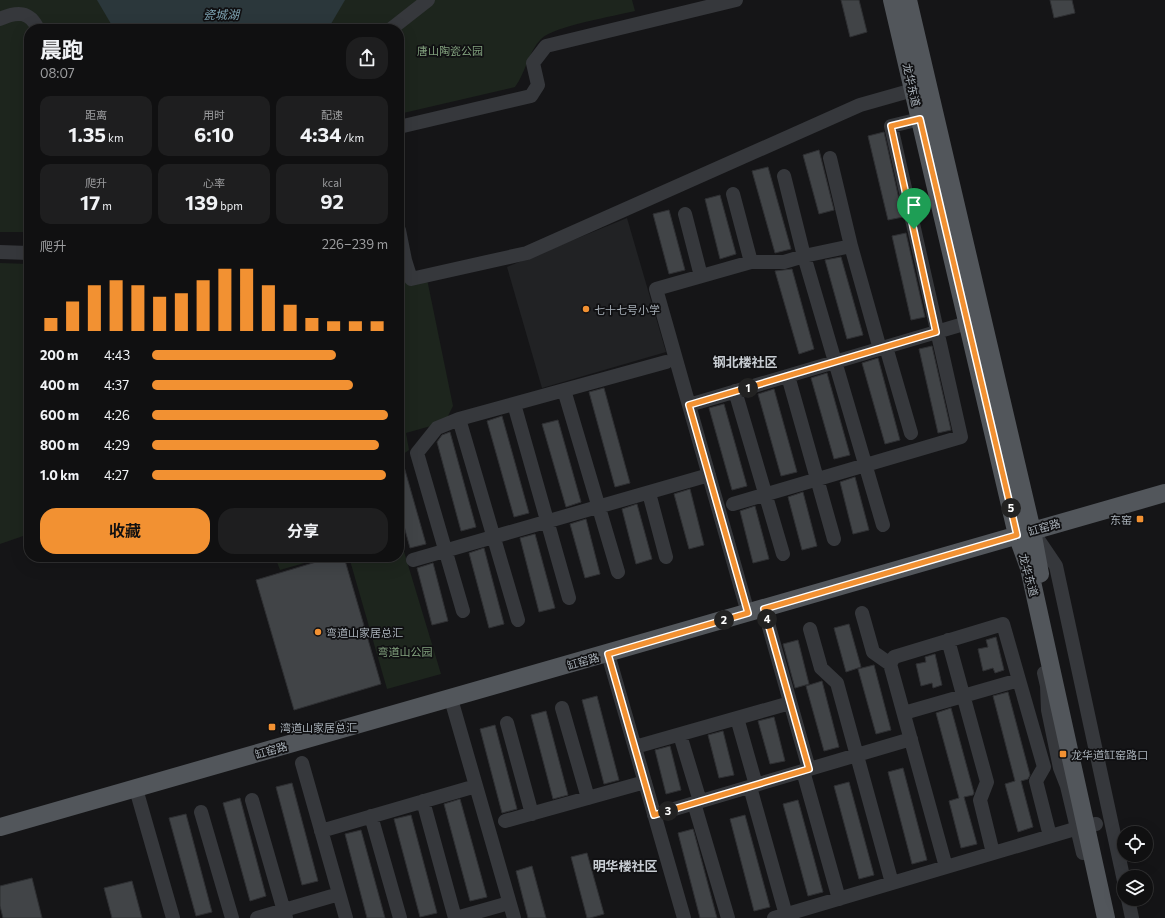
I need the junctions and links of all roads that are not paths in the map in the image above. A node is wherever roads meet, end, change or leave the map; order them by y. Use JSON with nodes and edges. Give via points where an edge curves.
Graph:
{"nodes":[{"id":1,"x":428,"y":0,"type":"edge"},
{"id":2,"x":736,"y":0,"type":"edge"},
{"id":3,"x":892,"y":0,"type":"edge"},
{"id":4,"x":908,"y":0,"type":"edge"},
{"id":5,"x":0,"y":19,"type":"edge"},
{"id":6,"x":36,"y":24,"type":"edge"},
{"id":7,"x":397,"y":24,"type":"edge"},
{"id":8,"x":913,"y":90,"type":"junction"},
{"id":9,"x":920,"y":119,"type":"junction"},
{"id":10,"x":404,"y":126,"type":"edge"},
{"id":11,"x":830,"y":158,"type":"dead end"},
{"id":12,"x":784,"y":176,"type":"dead end"},
{"id":13,"x":733,"y":194,"type":"dead end"},
{"id":14,"x":685,"y":214,"type":"dead end"},
{"id":15,"x":851,"y":246,"type":"junction"},
{"id":16,"x":0,"y":252,"type":"edge"},
{"id":17,"x":24,"y":253,"type":"edge"},
{"id":18,"x":804,"y":256,"type":"junction"},
{"id":19,"x":751,"y":262,"type":"junction"},
{"id":20,"x":404,"y":264,"type":"edge"},
{"id":21,"x":701,"y":276,"type":"junction"},
{"id":22,"x":967,"y":323,"type":"junction"},
{"id":23,"x":936,"y":332,"type":"junction"},
{"id":24,"x":883,"y":348,"type":"junction"},
{"id":25,"x":666,"y":362,"type":"dead end"},
{"id":26,"x":835,"y":362,"type":"junction"},
{"id":27,"x":788,"y":376,"type":"junction"},
{"id":28,"x":564,"y":390,"type":"junction"},
{"id":29,"x":735,"y":391,"type":"junction"},
{"id":30,"x":514,"y":404,"type":"junction"},
{"id":31,"x":689,"y":405,"type":"junction"},
{"id":32,"x":459,"y":419,"type":"junction"},
{"id":33,"x":911,"y":433,"type":"dead end"},
{"id":34,"x":865,"y":465,"type":"junction"},
{"id":35,"x":709,"y":475,"type":"junction"},
{"id":36,"x":816,"y":480,"type":"junction"},
{"id":37,"x":648,"y":492,"type":"junction"},
{"id":38,"x":1165,"y":492,"type":"edge"},
{"id":39,"x":765,"y":495,"type":"junction"},
{"id":40,"x":733,"y":504,"type":"dead end"},
{"id":41,"x":598,"y":507,"type":"junction"},
{"id":42,"x":548,"y":522,"type":"junction"},
{"id":43,"x":883,"y":525,"type":"dead end"},
{"id":44,"x":1025,"y":533,"type":"junction"},
{"id":45,"x":494,"y":537,"type":"junction"},
{"id":46,"x":834,"y":539,"type":"dead end"},
{"id":47,"x":446,"y":551,"type":"junction"},
{"id":48,"x":783,"y":554,"type":"dead end"},
{"id":49,"x":666,"y":557,"type":"dead end"},
{"id":50,"x":413,"y":560,"type":"dead end"},
{"id":51,"x":618,"y":572,"type":"dead end"},
{"id":52,"x":569,"y":598,"type":"dead end"},
{"id":53,"x":463,"y":611,"type":"dead end"},
{"id":54,"x":756,"y":611,"type":"junction"},
{"id":55,"x":862,"y":613,"type":"dead end"},
{"id":56,"x":518,"y":620,"type":"dead end"},
{"id":57,"x":810,"y":630,"type":"dead end"},
{"id":58,"x":948,"y":640,"type":"junction"},
{"id":59,"x":608,"y":654,"type":"junction"},
{"id":60,"x":890,"y":664,"type":"junction"},
{"id":61,"x":1019,"y":680,"type":"junction"},
{"id":62,"x":964,"y":696,"type":"junction"},
{"id":63,"x":451,"y":699,"type":"junction"},
{"id":64,"x":790,"y":703,"type":"junction"},
{"id":65,"x":562,"y":708,"type":"dead end"},
{"id":66,"x":904,"y":713,"type":"junction"},
{"id":67,"x":737,"y":718,"type":"junction"},
{"id":68,"x":507,"y":723,"type":"dead end"},
{"id":69,"x":680,"y":734,"type":"junction"},
{"id":70,"x":911,"y":738,"type":"junction"},
{"id":71,"x":635,"y":747,"type":"junction"},
{"id":72,"x":856,"y":755,"type":"junction"},
{"id":73,"x":302,"y":763,"type":"dead end"},
{"id":74,"x":806,"y":770,"type":"junction"},
{"id":75,"x":645,"y":782,"type":"junction"},
{"id":76,"x":476,"y":786,"type":"junction"},
{"id":77,"x":753,"y":786,"type":"junction"},
{"id":78,"x":136,"y":789,"type":"junction"},
{"id":79,"x":588,"y":798,"type":"junction"},
{"id":80,"x":252,"y":800,"type":"dead end"},
{"id":81,"x":422,"y":802,"type":"junction"},
{"id":82,"x":697,"y":802,"type":"junction"},
{"id":83,"x":201,"y":812,"type":"dead end"},
{"id":84,"x":532,"y":814,"type":"junction"},
{"id":85,"x":654,"y":815,"type":"junction"},
{"id":86,"x":371,"y":816,"type":"junction"},
{"id":87,"x":505,"y":821,"type":"dead end"},
{"id":88,"x":1086,"y":826,"type":"junction"},
{"id":89,"x":0,"y":827,"type":"edge"},
{"id":90,"x":321,"y":831,"type":"junction"},
{"id":91,"x":1050,"y":836,"type":"junction"},
{"id":92,"x":993,"y":853,"type":"junction"},
{"id":93,"x":946,"y":867,"type":"junction"},
{"id":94,"x":1121,"y":870,"type":"edge"},
{"id":95,"x":892,"y":883,"type":"junction"},
{"id":96,"x":339,"y":894,"type":"junction"},
{"id":97,"x":839,"y":899,"type":"junction"},
{"id":98,"x":509,"y":903,"type":"junction"},
{"id":99,"x":1129,"y":906,"type":"edge"},
{"id":100,"x":285,"y":914,"type":"edge"},
{"id":101,"x":780,"y":916,"type":"edge"},
{"id":102,"x":173,"y":918,"type":"edge"},
{"id":103,"x":232,"y":918,"type":"edge"},
{"id":104,"x":257,"y":918,"type":"edge"},
{"id":105,"x":346,"y":918,"type":"edge"},
{"id":106,"x":400,"y":918,"type":"edge"},
{"id":107,"x":456,"y":918,"type":"edge"},
{"id":108,"x":514,"y":918,"type":"edge"},
{"id":109,"x":684,"y":918,"type":"edge"},
{"id":110,"x":728,"y":918,"type":"edge"},
{"id":111,"x":1097,"y":918,"type":"edge"},
{"id":112,"x":1106,"y":918,"type":"edge"},
{"id":113,"x":1117,"y":918,"type":"edge"},
{"id":114,"x":1132,"y":918,"type":"edge"}],
"edges":[{"from":1,"to":7,"type":"street"},
{"from":2,"to":10,"type":"street","via":[[546,46],[534,63],[538,85],[531,96]]},
{"from":3,"to":8,"type":"main road","name":"龙华东道"},
{"from":4,"to":44,"type":"main road","name":"龙华东道"},
{"from":5,"to":6,"type":"street","via":[[11,14],[24,15],[33,19]]},
{"from":8,"to":9,"type":"main road","name":"龙华东道"},
{"from":8,"to":20,"type":"street","via":[[860,105],[527,253],[411,279]]},
{"from":9,"to":22,"type":"main road","name":"龙华东道"},
{"from":9,"to":23,"type":"street","via":[[891,126]]},
{"from":11,"to":15,"type":"street"},
{"from":12,"to":18,"type":"street"},
{"from":13,"to":19,"type":"street"},
{"from":14,"to":21,"type":"street"},
{"from":15,"to":18,"type":"street"},
{"from":15,"to":24,"type":"street"},
{"from":16,"to":17,"type":"street"},
{"from":18,"to":19,"type":"street","via":[[784,262]]},
{"from":18,"to":26,"type":"street"},
{"from":19,"to":21,"type":"street"},
{"from":21,"to":31,"type":"street","via":[[656,289]]},
{"from":22,"to":23,"type":"street"},
{"from":22,"to":44,"type":"main road","name":"龙华东道"},
{"from":23,"to":24,"type":"street"},
{"from":23,"to":34,"type":"street","via":[[961,437]]},
{"from":24,"to":26,"type":"street"},
{"from":24,"to":33,"type":"street"},
{"from":25,"to":28,"type":"street"},
{"from":26,"to":27,"type":"street"},
{"from":26,"to":34,"type":"street"},
{"from":27,"to":29,"type":"street"},
{"from":27,"to":36,"type":"street"},
{"from":28,"to":30,"type":"street"},
{"from":28,"to":41,"type":"street"},
{"from":29,"to":31,"type":"street"},
{"from":29,"to":39,"type":"street"},
{"from":30,"to":32,"type":"street"},
{"from":30,"to":42,"type":"street"},
{"from":31,"to":35,"type":"street"},
{"from":32,"to":45,"type":"street"},
{"from":32,"to":47,"type":"street","via":[[437,428],[417,453]]},
{"from":34,"to":36,"type":"street"},
{"from":34,"to":43,"type":"street"},
{"from":35,"to":37,"type":"street"},
{"from":35,"to":54,"type":"street"},
{"from":36,"to":39,"type":"street"},
{"from":36,"to":46,"type":"street"},
{"from":37,"to":41,"type":"street"},
{"from":37,"to":49,"type":"street"},
{"from":38,"to":44,"type":"main road","name":"缸窑路"},
{"from":39,"to":40,"type":"street"},
{"from":39,"to":48,"type":"street"},
{"from":41,"to":42,"type":"street"},
{"from":41,"to":51,"type":"street"},
{"from":42,"to":45,"type":"street"},
{"from":42,"to":52,"type":"street"},
{"from":44,"to":54,"type":"main road","name":"缸窑路"},
{"from":44,"to":88,"type":"main road","name":"龙华东道","via":[[1029,568]]},
{"from":44,"to":94,"type":"street","via":[[1056,566]]},
{"from":45,"to":47,"type":"street"},
{"from":45,"to":56,"type":"street"},
{"from":47,"to":50,"type":"street"},
{"from":47,"to":53,"type":"street"},
{"from":54,"to":59,"type":"main road","name":"缸窑路"},
{"from":54,"to":64,"type":"street"},
{"from":55,"to":60,"type":"street","via":[[873,652]]},
{"from":57,"to":72,"type":"street","via":[[821,668],[837,683]]},
{"from":58,"to":60,"type":"street","via":[[894,656]]},
{"from":58,"to":61,"type":"street","via":[[1003,624]]},
{"from":58,"to":62,"type":"street"},
{"from":59,"to":63,"type":"main road","name":"缸窑路"},
{"from":59,"to":71,"type":"street"},
{"from":60,"to":66,"type":"street"},
{"from":61,"to":62,"type":"street"},
{"from":61,"to":91,"type":"street","via":[[1044,767],[1036,781]]},
{"from":62,"to":66,"type":"street"},
{"from":62,"to":92,"type":"street","via":[[987,782],[980,800]]},
{"from":63,"to":76,"type":"street"},
{"from":63,"to":78,"type":"main road","name":"缸窑路"},
{"from":64,"to":67,"type":"street"},
{"from":64,"to":74,"type":"street"},
{"from":65,"to":79,"type":"street"},
{"from":66,"to":70,"type":"street"},
{"from":67,"to":69,"type":"street"},
{"from":67,"to":77,"type":"street"},
{"from":68,"to":84,"type":"street"},
{"from":69,"to":71,"type":"street"},
{"from":69,"to":82,"type":"street"},
{"from":70,"to":72,"type":"street"},
{"from":70,"to":93,"type":"street"},
{"from":71,"to":75,"type":"street"},
{"from":72,"to":74,"type":"street"},
{"from":72,"to":95,"type":"street"},
{"from":73,"to":90,"type":"street"},
{"from":74,"to":77,"type":"street"},
{"from":74,"to":97,"type":"street"},
{"from":75,"to":79,"type":"street"},
{"from":75,"to":85,"type":"street"},
{"from":76,"to":81,"type":"street"},
{"from":76,"to":98,"type":"street"},
{"from":77,"to":82,"type":"street"},
{"from":77,"to":101,"type":"street"},
{"from":78,"to":89,"type":"main road","name":"缸窑路"},
{"from":78,"to":102,"type":"street"},
{"from":79,"to":84,"type":"street"},
{"from":80,"to":100,"type":"street"},
{"from":81,"to":86,"type":"street"},
{"from":81,"to":107,"type":"street"},
{"from":82,"to":85,"type":"street"},
{"from":82,"to":110,"type":"street"},
{"from":83,"to":103,"type":"street"},
{"from":84,"to":87,"type":"street"},
{"from":85,"to":109,"type":"street"},
{"from":86,"to":90,"type":"street"},
{"from":86,"to":106,"type":"street"},
{"from":88,"to":91,"type":"street"},
{"from":88,"to":111,"type":"street"},
{"from":88,"to":112,"type":"main road","name":"龙华东道"},
{"from":88,"to":113,"type":"main road","name":"龙华东道"},
{"from":90,"to":96,"type":"street"},
{"from":91,"to":92,"type":"street"},
{"from":92,"to":93,"type":"street"},
{"from":93,"to":95,"type":"street"},
{"from":95,"to":97,"type":"street"},
{"from":96,"to":100,"type":"street"},
{"from":96,"to":105,"type":"street"},
{"from":97,"to":101,"type":"street"},
{"from":98,"to":107,"type":"street"},
{"from":98,"to":108,"type":"street"},
{"from":99,"to":114,"type":"street"},
{"from":100,"to":104,"type":"street"}]}
